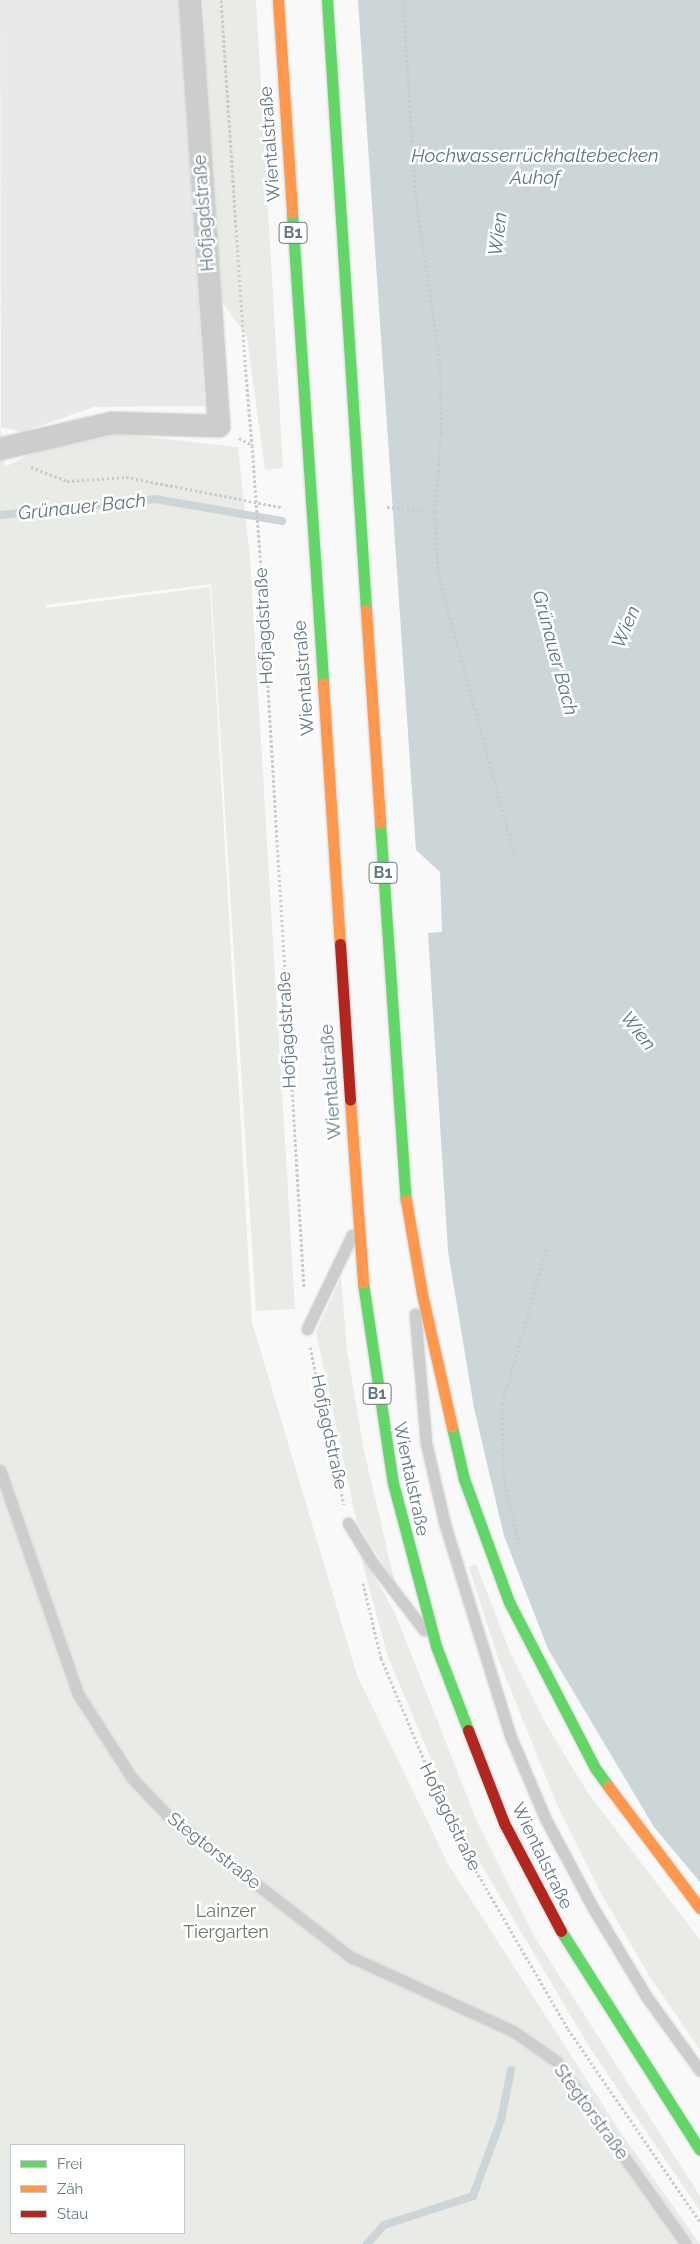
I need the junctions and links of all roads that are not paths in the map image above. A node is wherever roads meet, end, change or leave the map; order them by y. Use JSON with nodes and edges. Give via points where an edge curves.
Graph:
{"nodes":[{"id":1,"x":190,"y":0,"type":"edge"},
{"id":2,"x":278,"y":0,"type":"edge"},
{"id":3,"x":327,"y":0,"type":"edge"},
{"id":4,"x":0,"y":449,"type":"edge"},
{"id":5,"x":403,"y":1181,"type":"junction"},
{"id":6,"x":358,"y":1224,"type":"junction"},
{"id":7,"x":306,"y":1328,"type":"road end"},
{"id":8,"x":0,"y":1470,"type":"edge"},
{"id":9,"x":348,"y":1523,"type":"road end"},
{"id":10,"x":436,"y":1646,"type":"junction"},
{"id":11,"x":700,"y":1908,"type":"edge"},
{"id":12,"x":700,"y":2071,"type":"edge"},
{"id":13,"x":700,"y":2150,"type":"edge"},
{"id":14,"x":686,"y":2244,"type":"edge"}],
"edges":[{"from":1,"to":4,"type":"street","name":"Hofjagdstraße","via":[[219,426],[112,423]]},
{"from":2,"to":6,"type":"main road","name":"Wientalstraße","number":"B1"},
{"from":3,"to":5,"type":"main road","number":"B1"},
{"from":5,"to":11,"type":"main road","number":"B1","via":[[445,1402],[484,1541],[540,1667],[596,1768],[678,1883]]},
{"from":5,"to":12,"type":"lane","via":[[426,1443],[445,1525],[510,1735],[545,1818],[593,1908],[646,1996]]},
{"from":6,"to":7,"type":"lane"},
{"from":6,"to":10,"type":"main road","name":"Wientalstraße","number":"B1","via":[[368,1330],[393,1483]]},
{"from":8,"to":14,"type":"lane","name":"Stegtorstraße","via":[[78,1694],[132,1778],[167,1815],[351,1957],[513,2031],[556,2061]]},
{"from":9,"to":10,"type":"lane","via":[[372,1562]]},
{"from":10,"to":13,"type":"main road","name":"Wientalstraße","number":"B1","via":[[468,1736],[534,1885],[618,2030]]}]}
